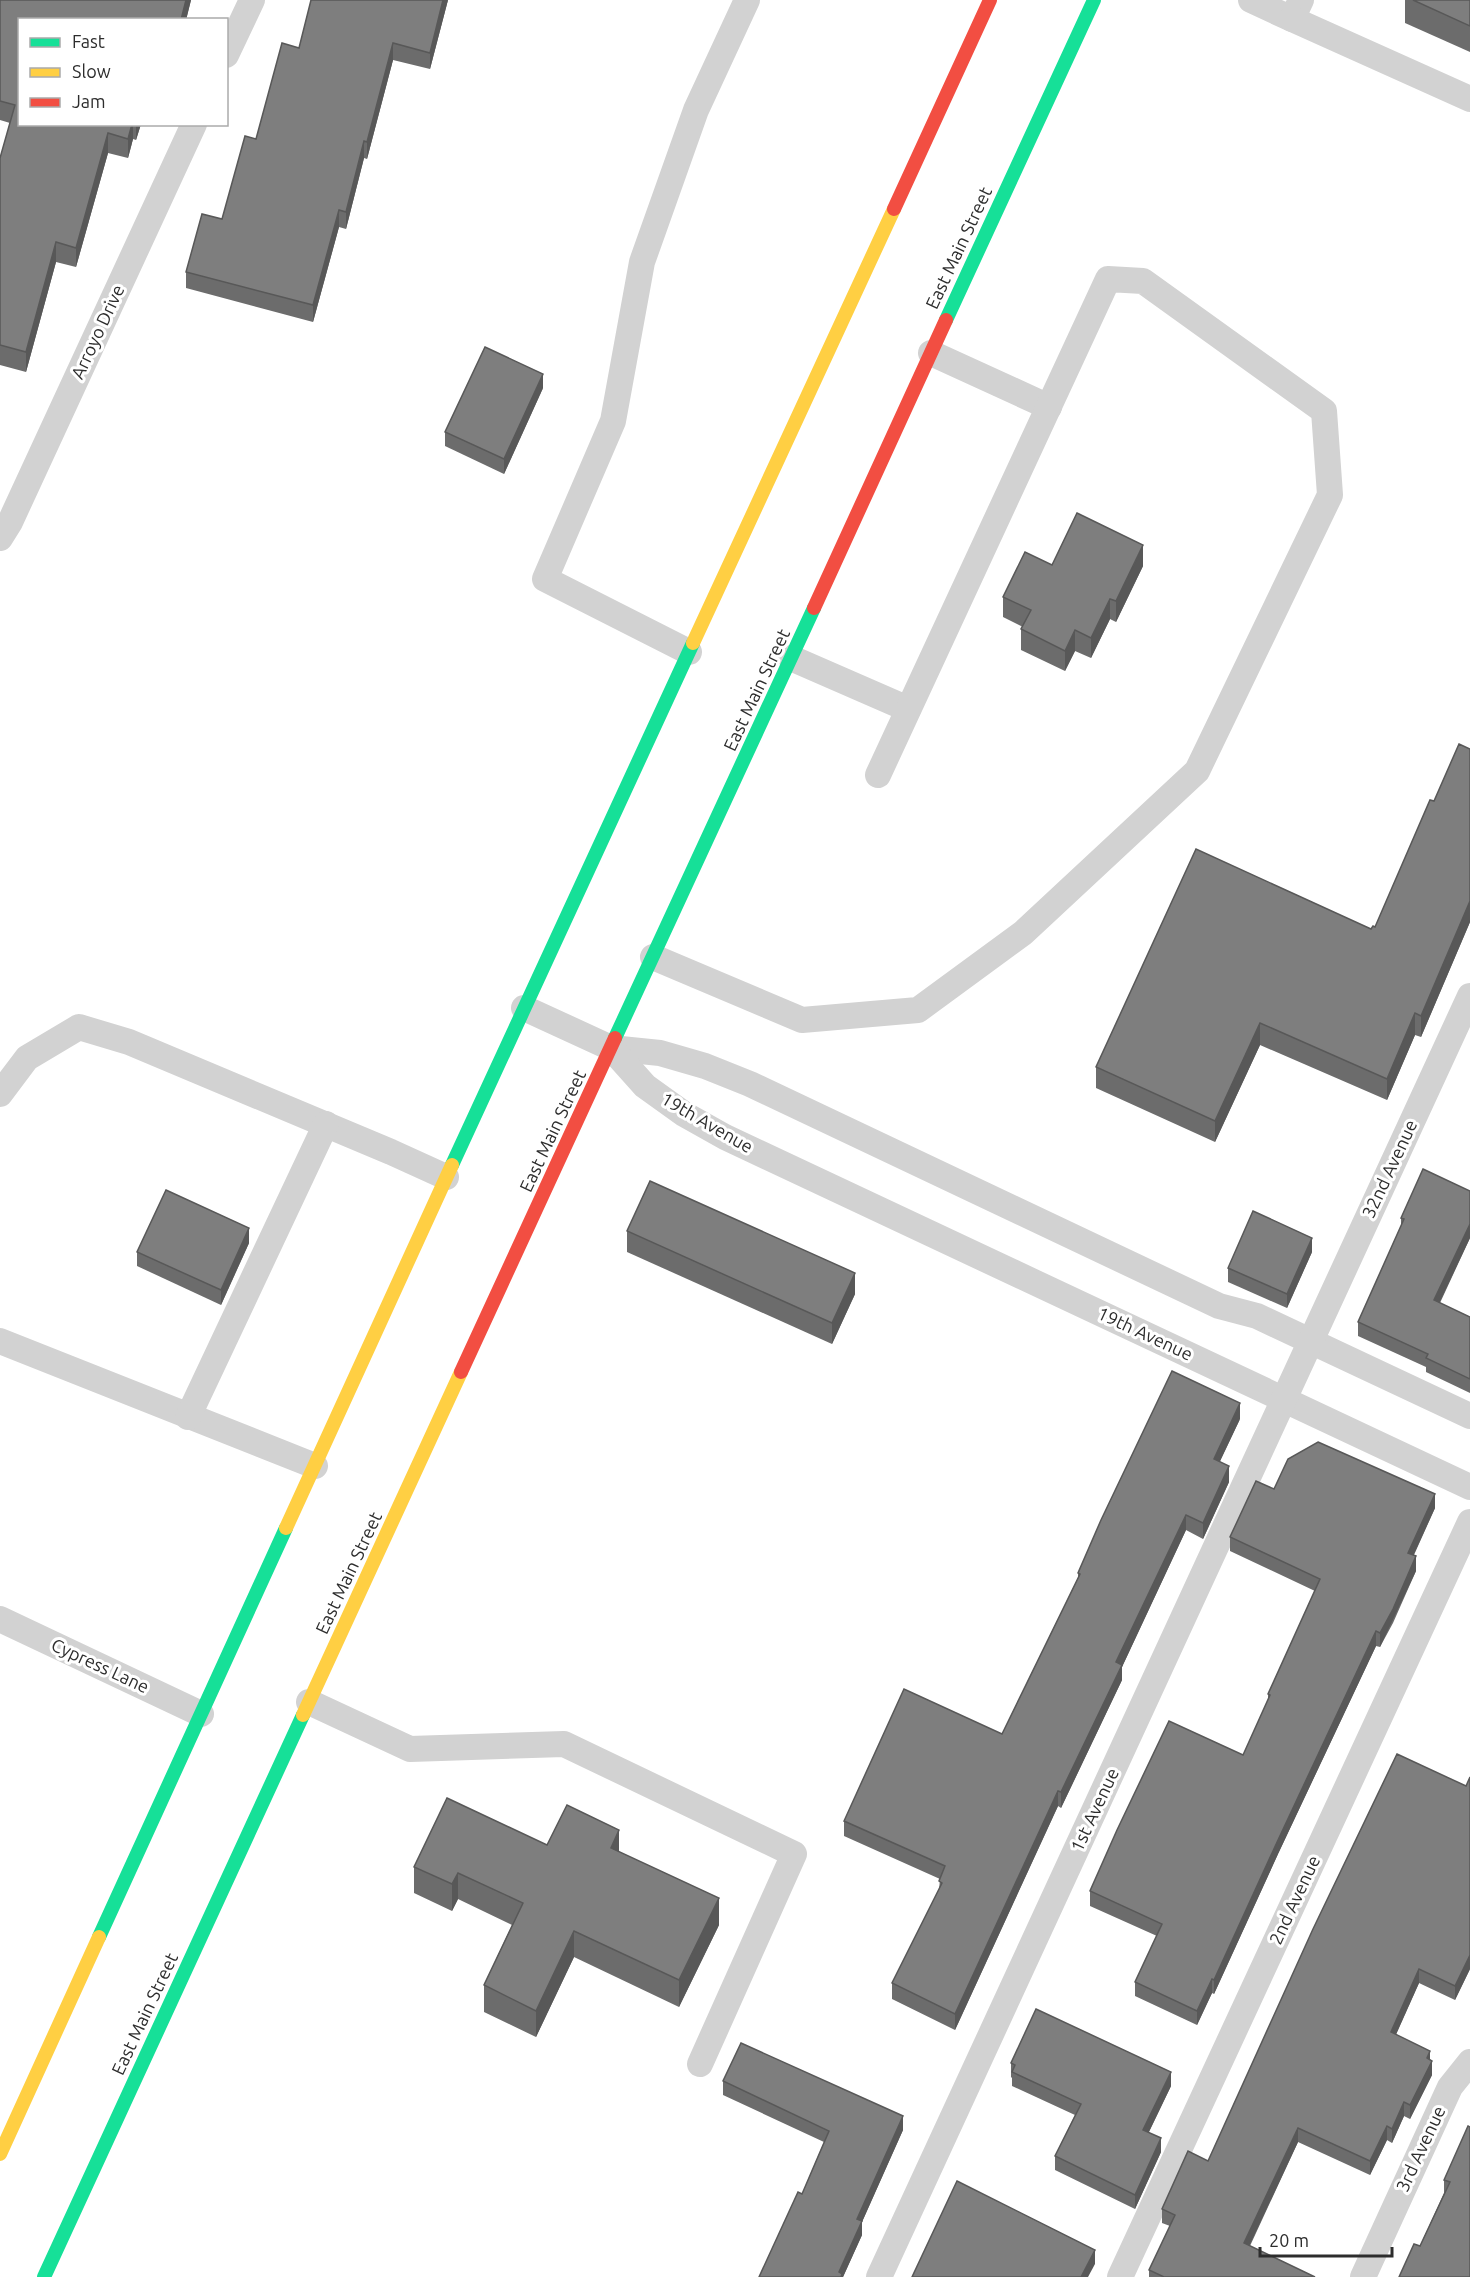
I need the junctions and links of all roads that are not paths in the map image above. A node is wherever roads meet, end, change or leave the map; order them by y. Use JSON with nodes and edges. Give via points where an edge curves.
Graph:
{"nodes":[{"id":1,"x":252,"y":0,"type":"edge"},
{"id":2,"x":747,"y":0,"type":"edge"},
{"id":3,"x":990,"y":0,"type":"edge"},
{"id":4,"x":1094,"y":0,"type":"edge"},
{"id":5,"x":1251,"y":0,"type":"edge"},
{"id":6,"x":1297,"y":9,"type":"edge"},
{"id":7,"x":228,"y":51,"type":"edge"},
{"id":8,"x":1470,"y":99,"type":"edge"},
{"id":9,"x":193,"y":126,"type":"edge"},
{"id":10,"x":931,"y":353,"type":"junction"},
{"id":11,"x":1049,"y":407,"type":"junction"},
{"id":12,"x":0,"y":538,"type":"edge"},
{"id":13,"x":689,"y":652,"type":"junction"},
{"id":14,"x":791,"y":658,"type":"junction"},
{"id":15,"x":908,"y":709,"type":"junction"},
{"id":16,"x":878,"y":775,"type":"dead end"},
{"id":17,"x":653,"y":957,"type":"junction"},
{"id":18,"x":1470,"y":996,"type":"edge"},
{"id":19,"x":524,"y":1008,"type":"junction"},
{"id":20,"x":611,"y":1048,"type":"junction"},
{"id":21,"x":0,"y":1094,"type":"edge"},
{"id":22,"x":326,"y":1124,"type":"junction"},
{"id":23,"x":446,"y":1178,"type":"junction"},
{"id":24,"x":0,"y":1341,"type":"edge"},
{"id":25,"x":1310,"y":1342,"type":"junction"},
{"id":26,"x":1284,"y":1400,"type":"junction"},
{"id":27,"x":1470,"y":1416,"type":"edge"},
{"id":28,"x":188,"y":1417,"type":"junction"},
{"id":29,"x":315,"y":1466,"type":"junction"},
{"id":30,"x":1470,"y":1487,"type":"edge"},
{"id":31,"x":1470,"y":1522,"type":"edge"},
{"id":32,"x":0,"y":1619,"type":"edge"},
{"id":33,"x":309,"y":1702,"type":"junction"},
{"id":34,"x":201,"y":1714,"type":"junction"},
{"id":35,"x":1470,"y":2062,"type":"edge"},
{"id":36,"x":700,"y":2064,"type":"dead end"},
{"id":37,"x":1460,"y":2091,"type":"edge"},
{"id":38,"x":0,"y":2154,"type":"edge"},
{"id":39,"x":44,"y":2277,"type":"edge"},
{"id":40,"x":879,"y":2277,"type":"edge"},
{"id":41,"x":1120,"y":2277,"type":"edge"},
{"id":42,"x":1363,"y":2277,"type":"edge"}],
"edges":[{"from":1,"to":7,"type":"lane"},
{"from":2,"to":13,"type":"lane","via":[[696,110],[642,262],[613,421],[545,579]]},
{"from":3,"to":13,"type":"main road"},
{"from":4,"to":10,"type":"main road","name":"East Main Street"},
{"from":5,"to":6,"type":"lane"},
{"from":6,"to":8,"type":"lane"},
{"from":9,"to":12,"type":"lane","name":"Arroyo Drive"},
{"from":10,"to":11,"type":"lane"},
{"from":10,"to":14,"type":"main road","name":"East Main Street"},
{"from":11,"to":15,"type":"lane"},
{"from":11,"to":17,"type":"lane","via":[[1108,279],[1143,281],[1324,411],[1330,495],[1197,771],[1023,933],[918,1010],[802,1020]]},
{"from":13,"to":19,"type":"main road"},
{"from":14,"to":15,"type":"lane"},
{"from":14,"to":17,"type":"main road","name":"East Main Street"},
{"from":15,"to":16,"type":"lane"},
{"from":17,"to":20,"type":"main road","name":"East Main Street"},
{"from":18,"to":25,"type":"lane","name":"32nd Avenue"},
{"from":19,"to":20,"type":"lane"},
{"from":19,"to":23,"type":"main road"},
{"from":20,"to":25,"type":"lane","via":[[660,1053],[750,1084],[1219,1306],[1257,1316]]},
{"from":20,"to":26,"type":"lane","name":"19th Avenue","via":[[645,1086],[725,1137]]},
{"from":20,"to":33,"type":"main road","name":"East Main Street"},
{"from":21,"to":22,"type":"lane","via":[[27,1058],[79,1027],[129,1042]]},
{"from":22,"to":23,"type":"lane"},
{"from":22,"to":28,"type":"lane"},
{"from":23,"to":29,"type":"main road"},
{"from":24,"to":28,"type":"lane"},
{"from":25,"to":26,"type":"lane","name":"1st Avenue"},
{"from":25,"to":27,"type":"lane"},
{"from":26,"to":30,"type":"lane","name":"19th Avenue"},
{"from":26,"to":40,"type":"lane","name":"1st Avenue"},
{"from":28,"to":29,"type":"lane"},
{"from":29,"to":34,"type":"main road"},
{"from":31,"to":41,"type":"lane","name":"2nd Avenue"},
{"from":32,"to":34,"type":"lane","name":"Cypress Lane"},
{"from":33,"to":36,"type":"lane","via":[[410,1749],[564,1744],[794,1854]]},
{"from":33,"to":39,"type":"main road","name":"East Main Street"},
{"from":34,"to":38,"type":"main road"},
{"from":35,"to":37,"type":"lane","name":"3rd Avenue"},
{"from":37,"to":42,"type":"lane","name":"3rd Avenue"}]}
